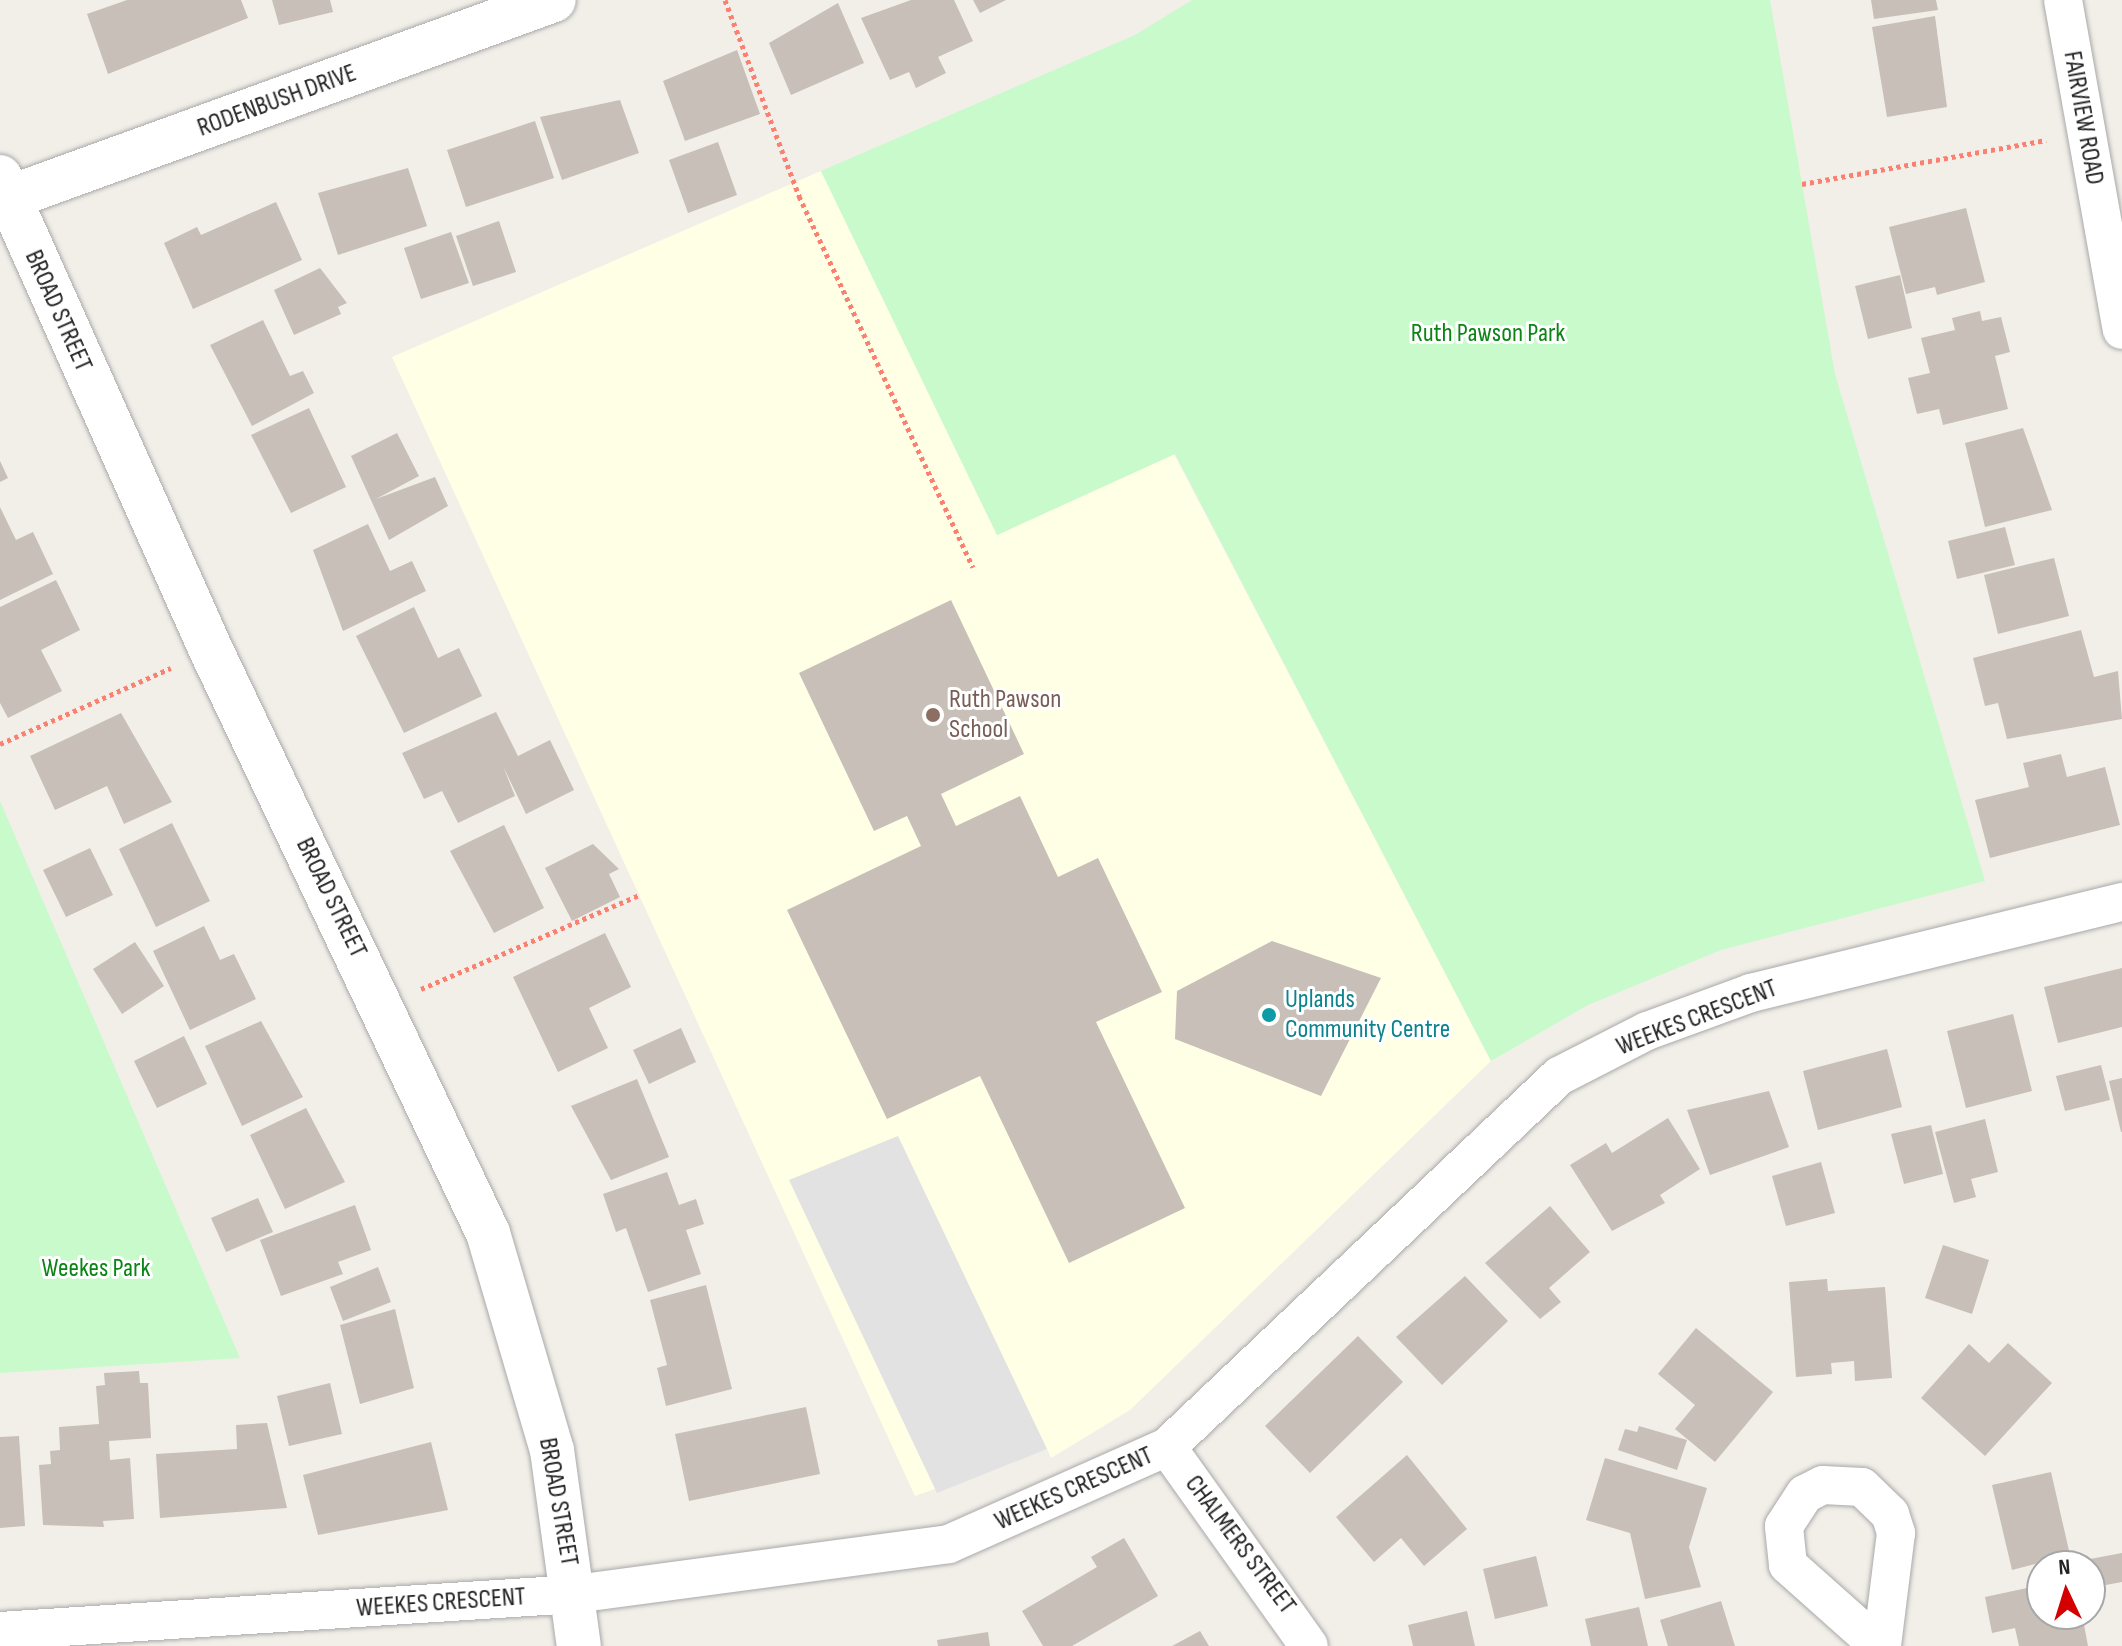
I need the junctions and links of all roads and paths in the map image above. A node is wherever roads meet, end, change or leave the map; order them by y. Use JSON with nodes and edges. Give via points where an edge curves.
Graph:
{"nodes":[{"id":1,"x":554,"y":0,"type":"edge"},
{"id":2,"x":725,"y":0,"type":"edge"},
{"id":3,"x":2063,"y":0,"type":"edge"},
{"id":4,"x":491,"y":11,"type":"edge"},
{"id":5,"x":2086,"y":133,"type":"junction"},
{"id":6,"x":1802,"y":184,"type":"dead end"},
{"id":7,"x":3,"y":193,"type":"edge"},
{"id":8,"x":2122,"y":330,"type":"edge"},
{"id":9,"x":973,"y":567,"type":"dead end"},
{"id":10,"x":211,"y":650,"type":"junction"},
{"id":11,"x":0,"y":744,"type":"edge"},
{"id":12,"x":639,"y":895,"type":"dead end"},
{"id":13,"x":2122,"y":902,"type":"edge"},
{"id":14,"x":383,"y":1005,"type":"junction"},
{"id":15,"x":1167,"y":1447,"type":"junction"},
{"id":16,"x":575,"y":1594,"type":"junction"},
{"id":17,"x":0,"y":1631,"type":"edge"},
{"id":18,"x":579,"y":1646,"type":"edge"},
{"id":19,"x":1309,"y":1646,"type":"edge"}],
"edges":[{"from":1,"to":4,"type":"street","name":"RODENBUSH DRIVE"},
{"from":2,"to":9,"type":"path","via":[[799,196]]},
{"from":3,"to":5,"type":"street","name":"FAIRVIEW ROAD"},
{"from":4,"to":7,"type":"street","name":"RODENBUSH DRIVE"},
{"from":5,"to":6,"type":"path"},
{"from":5,"to":8,"type":"street","name":"FAIRVIEW ROAD"},
{"from":7,"to":10,"type":"street","name":"BROAD STREET"},
{"from":10,"to":11,"type":"path"},
{"from":10,"to":14,"type":"street","name":"BROAD STREET"},
{"from":12,"to":14,"type":"path"},
{"from":13,"to":15,"type":"street","name":"WEEKES CRESCENT","via":[[1751,993],[1647,1031],[1559,1076]]},
{"from":14,"to":16,"type":"street","name":"BROAD STREET","via":[[488,1233],[552,1450]]},
{"from":15,"to":16,"type":"street","name":"WEEKES CRESCENT","via":[[949,1544]]},
{"from":15,"to":19,"type":"street","name":"CHALMERS STREET"},
{"from":16,"to":17,"type":"street","name":"WEEKES CRESCENT"},
{"from":16,"to":18,"type":"street","name":"BROAD STREET"}]}
